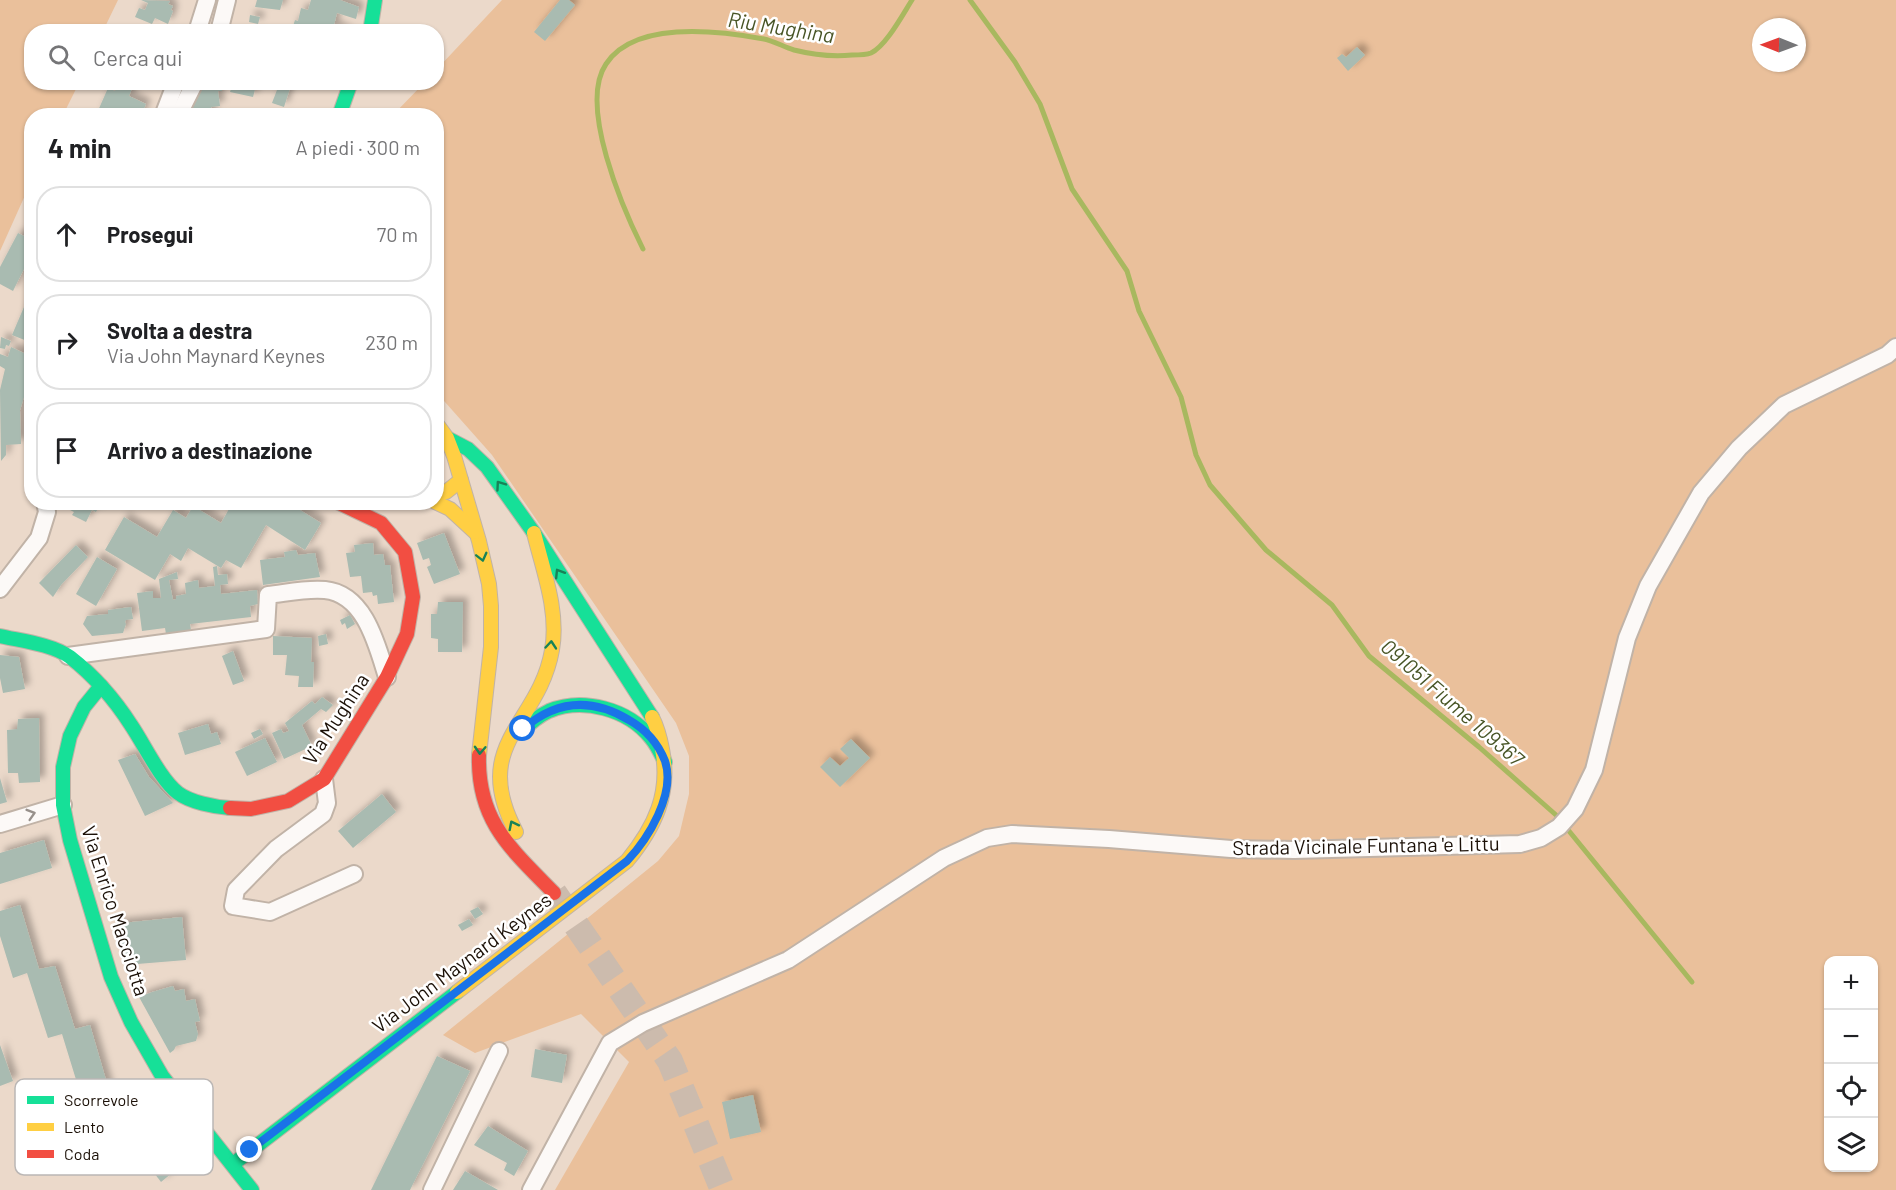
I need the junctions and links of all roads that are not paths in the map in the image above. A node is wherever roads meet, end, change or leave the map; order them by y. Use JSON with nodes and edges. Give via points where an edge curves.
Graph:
{"nodes":[{"id":1,"x":207,"y":0,"type":"edge"},
{"id":2,"x":227,"y":0,"type":"edge"},
{"id":3,"x":375,"y":0,"type":"edge"},
{"id":4,"x":200,"y":24,"type":"edge"},
{"id":5,"x":221,"y":24,"type":"edge"},
{"id":6,"x":371,"y":24,"type":"edge"},
{"id":7,"x":173,"y":90,"type":"edge"},
{"id":8,"x":191,"y":90,"type":"edge"},
{"id":9,"x":348,"y":90,"type":"edge"},
{"id":10,"x":166,"y":108,"type":"edge"},
{"id":11,"x":182,"y":108,"type":"edge"},
{"id":12,"x":342,"y":108,"type":"edge"},
{"id":13,"x":1896,"y":347,"type":"edge"},
{"id":14,"x":444,"y":434,"type":"edge"},
{"id":15,"x":447,"y":438,"type":"junction"},
{"id":16,"x":461,"y":480,"type":"junction"},
{"id":17,"x":444,"y":492,"type":"edge"},
{"id":18,"x":444,"y":506,"type":"edge"},
{"id":19,"x":46,"y":510,"type":"edge"},
{"id":20,"x":354,"y":510,"type":"edge"},
{"id":21,"x":475,"y":533,"type":"junction"},
{"id":22,"x":534,"y":533,"type":"junction"},
{"id":23,"x":0,"y":589,"type":"edge"},
{"id":24,"x":0,"y":636,"type":"edge"},
{"id":25,"x":68,"y":656,"type":"junction"},
{"id":26,"x":387,"y":677,"type":"junction"},
{"id":27,"x":101,"y":686,"type":"junction"},
{"id":28,"x":665,"y":762,"type":"junction"},
{"id":29,"x":324,"y":779,"type":"junction"},
{"id":30,"x":498,"y":779,"type":"junction"},
{"id":31,"x":63,"y":805,"type":"junction"},
{"id":32,"x":0,"y":824,"type":"edge"},
{"id":33,"x":354,"y":874,"type":"dead end"},
{"id":34,"x":499,"y":1051,"type":"dead end"},
{"id":35,"x":164,"y":1079,"type":"edge"},
{"id":36,"x":213,"y":1139,"type":"edge"},
{"id":37,"x":233,"y":1164,"type":"junction"},
{"id":38,"x":252,"y":1190,"type":"edge"},
{"id":39,"x":432,"y":1190,"type":"edge"},
{"id":40,"x":531,"y":1190,"type":"edge"}],
"edges":[{"from":1,"to":4,"type":"street"},
{"from":2,"to":5,"type":"street"},
{"from":3,"to":6,"type":"street"},
{"from":7,"to":10,"type":"street"},
{"from":8,"to":11,"type":"street"},
{"from":9,"to":12,"type":"street"},
{"from":13,"to":40,"type":"street","name":"Strada Vicinale Funtana 'e Littu","via":[[1784,405],[1739,448],[1701,493],[1648,586],[1627,638],[1594,770],[1575,809],[1559,827],[1520,844],[1294,850],[1012,834],[987,838],[944,858],[788,960],[643,1023],[610,1043]]},
{"from":14,"to":15,"type":"street"},
{"from":15,"to":16,"type":"street"},
{"from":22,"to":15,"type":"street","name":"Via John Maynard Keynes","one_way":true,"via":[[487,467],[468,449]]},
{"from":16,"to":17,"type":"street"},
{"from":16,"to":21,"type":"street"},
{"from":18,"to":21,"type":"street"},
{"from":19,"to":23,"type":"street","via":[[39,538]]},
{"from":20,"to":26,"type":"street","name":"Via Mughina","via":[[381,523],[405,552],[413,597],[407,634]]},
{"from":21,"to":30,"type":"street","one_way":true,"via":[[491,597],[492,627],[479,781],[486,808],[500,832],[554,893],[516,832],[504,807]]},
{"from":28,"to":22,"type":"street","name":"Via John Maynard Keynes","one_way":true,"via":[[654,721]]},
{"from":30,"to":22,"type":"street","one_way":true,"via":[[507,739],[546,673],[552,649],[550,596]]},
{"from":24,"to":25,"type":"street","name":"Via Mughina"},
{"from":25,"to":26,"type":"street","via":[[266,629],[268,595],[322,589],[349,600],[365,619]]},
{"from":25,"to":27,"type":"street","name":"Via Mughina"},
{"from":26,"to":29,"type":"street","name":"Via Mughina"},
{"from":27,"to":29,"type":"street","name":"Via Mughina","via":[[178,793],[212,807],[251,809],[288,801]]},
{"from":27,"to":31,"type":"street","name":"Via Enrico Macciotta","via":[[84,707],[70,736],[63,767]]},
{"from":28,"to":30,"type":"street","via":[[653,740],[638,726],[601,706],[573,704],[546,712],[523,729],[508,752]]},
{"from":28,"to":37,"type":"street","name":"Via John Maynard Keynes","via":[[665,791],[660,810],[647,836],[627,861]]},
{"from":29,"to":33,"type":"street","via":[[327,803],[323,814],[276,849],[252,873],[236,890],[233,906],[270,912]]},
{"from":32,"to":31,"type":"street","one_way":true},
{"from":31,"to":35,"type":"street","name":"Via Enrico Macciotta","via":[[111,977],[131,1022]]},
{"from":34,"to":39,"type":"street"},
{"from":36,"to":37,"type":"street","name":"Via Enrico Macciotta"},
{"from":37,"to":38,"type":"street","name":"Via Enrico Macciotta"}]}
